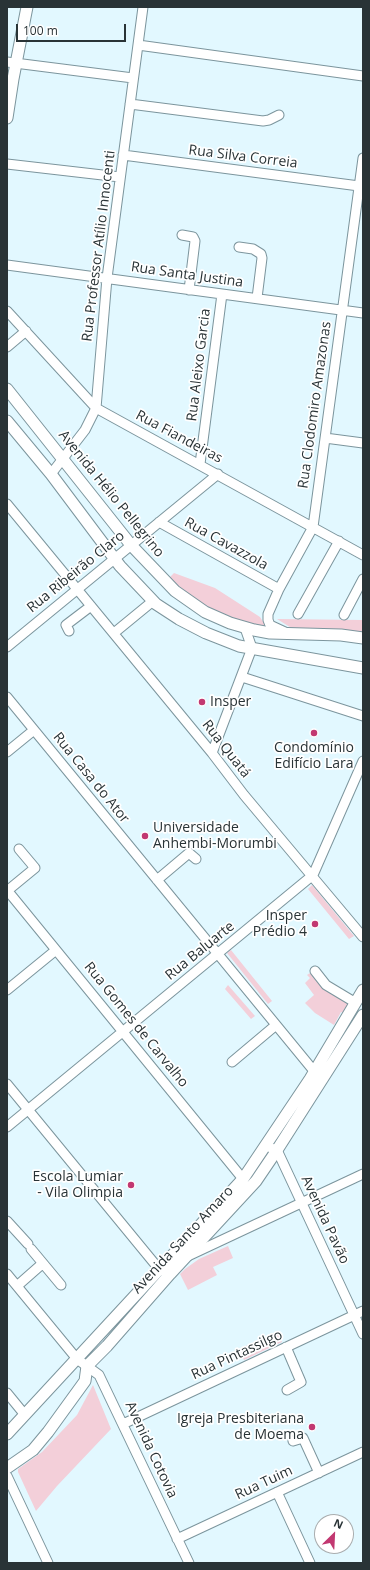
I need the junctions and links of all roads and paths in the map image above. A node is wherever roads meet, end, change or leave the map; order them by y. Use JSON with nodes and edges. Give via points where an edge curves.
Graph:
{"nodes":[{"id":1,"x":27,"y":7,"type":"edge"},
{"id":2,"x":143,"y":7,"type":"edge"},
{"id":3,"x":138,"y":45,"type":"junction"},
{"id":4,"x":11,"y":63,"type":"edge"},
{"id":5,"x":363,"y":76,"type":"edge"},
{"id":6,"x":133,"y":78,"type":"junction"},
{"id":7,"x":130,"y":104,"type":"junction"},
{"id":8,"x":279,"y":115,"type":"dead end"},
{"id":9,"x":7,"y":118,"type":"edge"},
{"id":10,"x":123,"y":155,"type":"junction"},
{"id":11,"x":363,"y":158,"type":"edge"},
{"id":12,"x":7,"y":164,"type":"edge"},
{"id":13,"x":120,"y":177,"type":"junction"},
{"id":14,"x":360,"y":191,"type":"edge"},
{"id":15,"x":182,"y":235,"type":"dead end"},
{"id":16,"x":239,"y":247,"type":"dead end"},
{"id":17,"x":7,"y":265,"type":"edge"},
{"id":18,"x":107,"y":278,"type":"junction"},
{"id":19,"x":190,"y":290,"type":"junction"},
{"id":20,"x":222,"y":294,"type":"junction"},
{"id":21,"x":257,"y":298,"type":"junction"},
{"id":22,"x":342,"y":310,"type":"junction"},
{"id":23,"x":7,"y":311,"type":"edge"},
{"id":24,"x":363,"y":313,"type":"edge"},
{"id":25,"x":26,"y":331,"type":"junction"},
{"id":26,"x":7,"y":347,"type":"edge"},
{"id":27,"x":7,"y":389,"type":"edge"},
{"id":28,"x":96,"y":408,"type":"junction"},
{"id":29,"x":7,"y":421,"type":"edge"},
{"id":30,"x":325,"y":438,"type":"junction"},
{"id":31,"x":363,"y":443,"type":"edge"},
{"id":32,"x":62,"y":459,"type":"junction"},
{"id":33,"x":200,"y":464,"type":"junction"},
{"id":34,"x":51,"y":474,"type":"junction"},
{"id":35,"x":218,"y":474,"type":"junction"},
{"id":36,"x":7,"y":504,"type":"edge"},
{"id":37,"x":159,"y":522,"type":"junction"},
{"id":38,"x":313,"y":527,"type":"junction"},
{"id":39,"x":339,"y":541,"type":"junction"},
{"id":40,"x":131,"y":545,"type":"junction"},
{"id":41,"x":363,"y":554,"type":"edge"},
{"id":42,"x":115,"y":559,"type":"junction"},
{"id":43,"x":363,"y":579,"type":"edge"},
{"id":44,"x":77,"y":589,"type":"junction"},
{"id":45,"x":279,"y":589,"type":"junction"},
{"id":46,"x":153,"y":601,"type":"junction"},
{"id":47,"x":91,"y":606,"type":"junction"},
{"id":48,"x":298,"y":614,"type":"dead end"},
{"id":49,"x":344,"y":615,"type":"dead end"},
{"id":50,"x":245,"y":628,"type":"junction"},
{"id":51,"x":69,"y":631,"type":"dead end"},
{"id":52,"x":114,"y":634,"type":"junction"},
{"id":53,"x":290,"y":634,"type":"junction"},
{"id":54,"x":362,"y":638,"type":"edge"},
{"id":55,"x":7,"y":647,"type":"edge"},
{"id":56,"x":252,"y":648,"type":"junction"},
{"id":57,"x":362,"y":666,"type":"edge"},
{"id":58,"x":242,"y":677,"type":"junction"},
{"id":59,"x":7,"y":697,"type":"edge"},
{"id":60,"x":363,"y":716,"type":"edge"},
{"id":61,"x":34,"y":730,"type":"junction"},
{"id":62,"x":212,"y":753,"type":"junction"},
{"id":63,"x":8,"y":757,"type":"edge"},
{"id":64,"x":363,"y":761,"type":"edge"},
{"id":65,"x":19,"y":849,"type":"dead end"},
{"id":66,"x":196,"y":859,"type":"dead end"},
{"id":67,"x":313,"y":875,"type":"junction"},
{"id":68,"x":157,"y":880,"type":"junction"},
{"id":69,"x":7,"y":890,"type":"edge"},
{"id":70,"x":15,"y":899,"type":"junction"},
{"id":71,"x":7,"y":906,"type":"edge"},
{"id":72,"x":363,"y":936,"type":"edge"},
{"id":73,"x":56,"y":950,"type":"junction"},
{"id":74,"x":217,"y":954,"type":"junction"},
{"id":75,"x":314,"y":971,"type":"dead end"},
{"id":76,"x":7,"y":990,"type":"edge"},
{"id":77,"x":363,"y":990,"type":"edge"},
{"id":78,"x":356,"y":1003,"type":"junction"},
{"id":79,"x":362,"y":1021,"type":"edge"},
{"id":80,"x":276,"y":1025,"type":"junction"},
{"id":81,"x":123,"y":1031,"type":"junction"},
{"id":82,"x":232,"y":1062,"type":"dead end"},
{"id":83,"x":318,"y":1076,"type":"junction"},
{"id":84,"x":7,"y":1084,"type":"edge"},
{"id":85,"x":28,"y":1109,"type":"junction"},
{"id":86,"x":7,"y":1126,"type":"edge"},
{"id":87,"x":266,"y":1145,"type":"junction"},
{"id":88,"x":277,"y":1150,"type":"junction"},
{"id":89,"x":363,"y":1174,"type":"edge"},
{"id":90,"x":243,"y":1179,"type":"junction"},
{"id":91,"x":302,"y":1203,"type":"junction"},
{"id":92,"x":7,"y":1221,"type":"edge"},
{"id":93,"x":185,"y":1257,"type":"junction"},
{"id":94,"x":42,"y":1264,"type":"junction"},
{"id":95,"x":159,"y":1269,"type":"junction"},
{"id":96,"x":7,"y":1274,"type":"edge"},
{"id":97,"x":170,"y":1274,"type":"junction"},
{"id":98,"x":61,"y":1285,"type":"dead end"},
{"id":99,"x":17,"y":1286,"type":"junction"},
{"id":100,"x":363,"y":1311,"type":"edge"},
{"id":101,"x":354,"y":1315,"type":"junction"},
{"id":102,"x":363,"y":1334,"type":"edge"},
{"id":103,"x":286,"y":1347,"type":"junction"},
{"id":104,"x":77,"y":1359,"type":"junction"},
{"id":105,"x":87,"y":1366,"type":"junction"},
{"id":106,"x":287,"y":1390,"type":"dead end"},
{"id":107,"x":7,"y":1393,"type":"edge"},
{"id":108,"x":24,"y":1415,"type":"junction"},
{"id":109,"x":123,"y":1424,"type":"junction"},
{"id":110,"x":7,"y":1434,"type":"edge"},
{"id":111,"x":293,"y":1441,"type":"dead end"},
{"id":112,"x":363,"y":1452,"type":"edge"},
{"id":113,"x":7,"y":1468,"type":"edge"},
{"id":114,"x":319,"y":1472,"type":"junction"},
{"id":115,"x":7,"y":1476,"type":"edge"},
{"id":116,"x":277,"y":1492,"type":"junction"},
{"id":117,"x":177,"y":1539,"type":"junction"},
{"id":118,"x":48,"y":1563,"type":"edge"},
{"id":119,"x":188,"y":1563,"type":"edge"},
{"id":120,"x":310,"y":1563,"type":"edge"}],
"edges":[{"from":1,"to":4,"type":"main road"},
{"from":2,"to":3,"type":"street","name":"Rua Professor Atílio Innocenti"},
{"from":3,"to":5,"type":"street"},
{"from":3,"to":6,"type":"street","name":"Rua Professor Atílio Innocenti"},
{"from":4,"to":6,"type":"street"},
{"from":4,"to":9,"type":"main road"},
{"from":6,"to":7,"type":"street","name":"Rua Professor Atílio Innocenti"},
{"from":7,"to":8,"type":"street","via":[[263,121]]},
{"from":7,"to":10,"type":"street","name":"Rua Professor Atílio Innocenti"},
{"from":10,"to":13,"type":"street","name":"Rua Professor Atílio Innocenti"},
{"from":10,"to":14,"type":"street","name":"Rua Silva Correia"},
{"from":11,"to":14,"type":"street","name":"Rua Clodomiro Amazonas"},
{"from":12,"to":13,"type":"street"},
{"from":13,"to":18,"type":"street","name":"Rua Professor Atílio Innocenti"},
{"from":14,"to":22,"type":"street","name":"Rua Clodomiro Amazonas"},
{"from":15,"to":19,"type":"street","via":[[193,237],[195,241]]},
{"from":16,"to":21,"type":"street","via":[[253,249],[261,254]]},
{"from":17,"to":18,"type":"street","name":"Rua Santa Justina"},
{"from":18,"to":19,"type":"street","name":"Rua Santa Justina"},
{"from":18,"to":28,"type":"street","name":"Rua Professor Atílio Innocenti"},
{"from":19,"to":20,"type":"street","name":"Rua Santa Justina"},
{"from":20,"to":21,"type":"street","name":"Rua Santa Justina"},
{"from":20,"to":33,"type":"street","name":"Rua Aleixo Garcia"},
{"from":21,"to":22,"type":"street","name":"Rua Santa Justina"},
{"from":22,"to":24,"type":"street","name":"Rua Santa Justina"},
{"from":22,"to":30,"type":"street","name":"Rua Clodomiro Amazonas"},
{"from":23,"to":25,"type":"street","name":"Rua Fiandeiras"},
{"from":25,"to":26,"type":"street"},
{"from":25,"to":28,"type":"street","name":"Rua Fiandeiras"},
{"from":27,"to":32,"type":"main road","name":"Avenida Hélio Pellegrino"},
{"from":28,"to":32,"type":"street","name":"Rua Professor Atílio Innocenti","via":[[85,430]]},
{"from":28,"to":33,"type":"street","name":"Rua Fiandeiras"},
{"from":29,"to":34,"type":"main road"},
{"from":30,"to":31,"type":"street"},
{"from":30,"to":38,"type":"street","name":"Rua Clodomiro Amazonas"},
{"from":32,"to":34,"type":"street","name":"Rua Professor Atílio Innocenti"},
{"from":32,"to":40,"type":"main road","name":"Avenida Hélio Pellegrino"},
{"from":33,"to":35,"type":"street","name":"Rua Fiandeiras"},
{"from":34,"to":42,"type":"main road"},
{"from":35,"to":37,"type":"street","name":"Rua Ribeirão Claro"},
{"from":35,"to":38,"type":"street","name":"Rua Fiandeiras"},
{"from":36,"to":44,"type":"street","name":"Rua Quatá"},
{"from":37,"to":40,"type":"street","name":"Rua Ribeirão Claro"},
{"from":37,"to":45,"type":"street","name":"Rua Cavazzola"},
{"from":38,"to":39,"type":"street","name":"Rua Fiandeiras"},
{"from":38,"to":45,"type":"street","name":"Rua Clodomiro Amazonas"},
{"from":39,"to":41,"type":"street","name":"Rua Fiandeiras"},
{"from":39,"to":48,"type":"street"},
{"from":40,"to":42,"type":"street","name":"Rua Ribeirão Claro"},
{"from":40,"to":50,"type":"main road","name":"Avenida Hélio Pellegrino","via":[[175,591],[205,612]]},
{"from":42,"to":44,"type":"street","name":"Rua Ribeirão Claro"},
{"from":42,"to":46,"type":"main road"},
{"from":43,"to":49,"type":"street"},
{"from":44,"to":47,"type":"street","name":"Rua Quatá"},
{"from":44,"to":55,"type":"street","name":"Rua Ribeirão Claro"},
{"from":45,"to":53,"type":"street","name":"Rua Clodomiro Amazonas","via":[[268,620],[270,625]]},
{"from":46,"to":52,"type":"street"},
{"from":46,"to":56,"type":"main road","via":[[206,633],[239,646]]},
{"from":47,"to":51,"type":"street","via":[[66,625]]},
{"from":47,"to":52,"type":"street","name":"Rua Quatá"},
{"from":50,"to":53,"type":"main road","name":"Avenida Hélio Pellegrino"},
{"from":50,"to":56,"type":"street"},
{"from":52,"to":62,"type":"street","name":"Rua Quatá"},
{"from":53,"to":54,"type":"main road","name":"Avenida Hélio Pellegrino"},
{"from":56,"to":57,"type":"main road"},
{"from":56,"to":58,"type":"street"},
{"from":58,"to":60,"type":"street"},
{"from":58,"to":62,"type":"street"},
{"from":59,"to":61,"type":"street","name":"Rua Casa do Ator"},
{"from":61,"to":63,"type":"street"},
{"from":61,"to":68,"type":"street","name":"Rua Casa do Ator"},
{"from":62,"to":67,"type":"street","name":"Rua Quatá","via":[[244,795]]},
{"from":64,"to":67,"type":"street","name":"Rua Baluarte"},
{"from":65,"to":69,"type":"street","via":[[35,868]]},
{"from":66,"to":68,"type":"street","via":[[189,853]]},
{"from":67,"to":72,"type":"street","name":"Rua Quatá"},
{"from":67,"to":74,"type":"street","name":"Rua Baluarte"},
{"from":68,"to":74,"type":"street","name":"Rua Casa do Ator"},
{"from":69,"to":70,"type":"street","name":"Rua Gomes de Carvalho"},
{"from":70,"to":71,"type":"street"},
{"from":70,"to":73,"type":"street","name":"Rua Gomes de Carvalho"},
{"from":73,"to":76,"type":"street"},
{"from":73,"to":81,"type":"street","name":"Rua Gomes de Carvalho"},
{"from":74,"to":80,"type":"street","name":"Rua Casa do Ator"},
{"from":74,"to":81,"type":"street","name":"Rua Baluarte"},
{"from":75,"to":78,"type":"street","via":[[326,985]]},
{"from":77,"to":78,"type":"main road","name":"Avenida Santo Amaro"},
{"from":78,"to":83,"type":"main road","name":"Avenida Santo Amaro"},
{"from":79,"to":83,"type":"main road","name":"Avenida Santo Amaro"},
{"from":80,"to":82,"type":"street"},
{"from":80,"to":83,"type":"street","name":"Rua Casa do Ator"},
{"from":81,"to":85,"type":"street","name":"Rua Baluarte"},
{"from":81,"to":90,"type":"street","name":"Rua Gomes de Carvalho"},
{"from":83,"to":87,"type":"main road","name":"Avenida Santo Amaro"},
{"from":83,"to":88,"type":"main road","name":"Avenida Santo Amaro"},
{"from":84,"to":85,"type":"street"},
{"from":85,"to":86,"type":"street","name":"Rua Baluarte"},
{"from":85,"to":95,"type":"street"},
{"from":87,"to":88,"type":"street"},
{"from":87,"to":90,"type":"main road","name":"Avenida Santo Amaro"},
{"from":88,"to":91,"type":"street","name":"Avenida Pavão"},
{"from":88,"to":93,"type":"main road","name":"Avenida Santo Amaro","via":[[252,1186]]},
{"from":89,"to":91,"type":"street"},
{"from":90,"to":95,"type":"main road","name":"Avenida Santo Amaro"},
{"from":91,"to":93,"type":"street"},
{"from":91,"to":101,"type":"street","name":"Avenida Pavão"},
{"from":92,"to":94,"type":"street","via":[[30,1246]]},
{"from":93,"to":97,"type":"main road","name":"Avenida Santo Amaro"},
{"from":94,"to":98,"type":"street"},
{"from":94,"to":99,"type":"street"},
{"from":95,"to":97,"type":"street"},
{"from":95,"to":104,"type":"main road","name":"Avenida Santo Amaro"},
{"from":96,"to":99,"type":"street","name":"Avenida Cotovia"},
{"from":97,"to":105,"type":"main road","name":"Avenida Santo Amaro"},
{"from":99,"to":104,"type":"street","name":"Avenida Cotovia"},
{"from":100,"to":101,"type":"street","name":"Rua Pintassilgo"},
{"from":101,"to":102,"type":"street","name":"Avenida Pavão"},
{"from":101,"to":103,"type":"street","name":"Rua Pintassilgo"},
{"from":103,"to":106,"type":"street","via":[[301,1382]]},
{"from":103,"to":109,"type":"street","name":"Rua Pintassilgo"},
{"from":104,"to":105,"type":"street","name":"Avenida Cotovia"},
{"from":104,"to":108,"type":"main road","name":"Avenida Santo Amaro"},
{"from":105,"to":109,"type":"street","name":"Avenida Cotovia","via":[[99,1375]]},
{"from":105,"to":113,"type":"main road","via":[[85,1381],[48,1432],[33,1450]]},
{"from":107,"to":108,"type":"street"},
{"from":108,"to":110,"type":"main road","name":"Avenida Santo Amaro"},
{"from":109,"to":117,"type":"street","name":"Avenida Cotovia"},
{"from":111,"to":114,"type":"street","via":[[303,1438]]},
{"from":112,"to":114,"type":"street","name":"Rua Tuim"},
{"from":114,"to":116,"type":"street","name":"Rua Tuim"},
{"from":115,"to":118,"type":"street"},
{"from":116,"to":117,"type":"street","name":"Rua Tuim"},
{"from":116,"to":120,"type":"street"},
{"from":117,"to":119,"type":"street","name":"Avenida Cotovia"}]}
